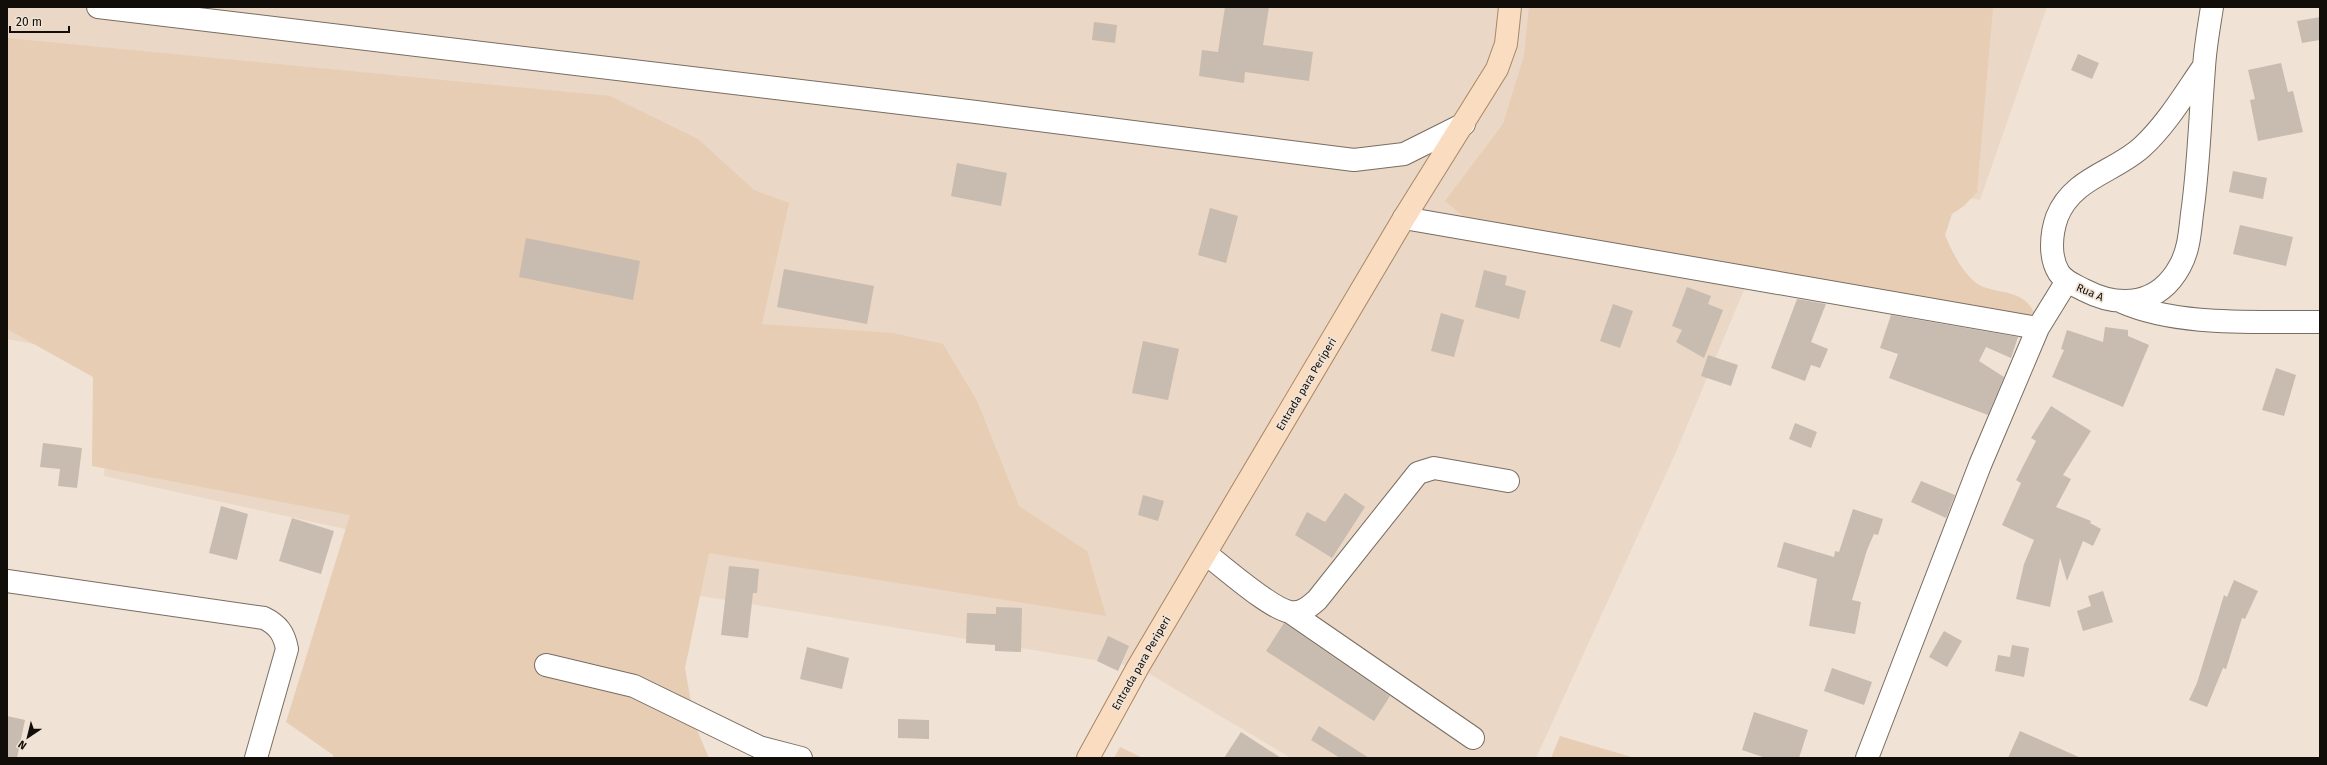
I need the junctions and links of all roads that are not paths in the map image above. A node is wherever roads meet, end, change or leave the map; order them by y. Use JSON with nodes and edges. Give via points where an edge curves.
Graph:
{"nodes":[{"id":1,"x":98,"y":7,"type":"edge"},
{"id":2,"x":1510,"y":7,"type":"edge"},
{"id":3,"x":2212,"y":7,"type":"edge"},
{"id":4,"x":2204,"y":66,"type":"junction"},
{"id":5,"x":1464,"y":124,"type":"junction"},
{"id":6,"x":1404,"y":218,"type":"junction"},
{"id":7,"x":2067,"y":281,"type":"junction"},
{"id":8,"x":2120,"y":302,"type":"junction"},
{"id":9,"x":2320,"y":322,"type":"edge"},
{"id":10,"x":2038,"y":328,"type":"junction"},
{"id":11,"x":1508,"y":481,"type":"dead end"},
{"id":12,"x":1206,"y":554,"type":"junction"},
{"id":13,"x":7,"y":580,"type":"edge"},
{"id":14,"x":1290,"y":612,"type":"junction"},
{"id":15,"x":546,"y":665,"type":"dead end"},
{"id":16,"x":1473,"y":738,"type":"dead end"},
{"id":17,"x":256,"y":758,"type":"edge"},
{"id":18,"x":801,"y":758,"type":"edge"},
{"id":19,"x":1088,"y":758,"type":"edge"},
{"id":20,"x":1867,"y":758,"type":"edge"}],
"edges":[{"from":1,"to":5,"type":"street","via":[[1354,160],[1404,154]]},
{"from":2,"to":5,"type":"main road","name":"Entrada para Periperi","via":[[1506,44],[1497,69]]},
{"from":3,"to":4,"type":"street","name":"Rua A"},
{"from":4,"to":7,"type":"street","name":"Rua A","via":[[2152,137],[2133,155],[2074,190],[2061,208],[2054,227],[2052,252],[2059,272]]},
{"from":4,"to":8,"type":"street","name":"Rua A","via":[[2198,172],[2186,252],[2169,283],[2160,291],[2146,298]]},
{"from":5,"to":6,"type":"main road","name":"Entrada para Periperi"},
{"from":6,"to":10,"type":"street"},
{"from":6,"to":12,"type":"main road","name":"Entrada para Periperi"},
{"from":7,"to":8,"type":"street","name":"Rua A","via":[[2098,297]]},
{"from":7,"to":10,"type":"street"},
{"from":8,"to":9,"type":"street","via":[[2147,312],[2190,318]]},
{"from":10,"to":20,"type":"street","via":[[1978,473]]},
{"from":11,"to":14,"type":"street","via":[[1434,468],[1418,474],[1317,600],[1305,610]]},
{"from":12,"to":14,"type":"street","via":[[1269,601]]},
{"from":12,"to":19,"type":"main road","name":"Entrada para Periperi","via":[[1138,667]]},
{"from":13,"to":17,"type":"street","via":[[264,618],[272,622],[285,637],[287,649]]},
{"from":14,"to":16,"type":"street"},
{"from":15,"to":18,"type":"street","via":[[634,686],[759,747]]}]}
